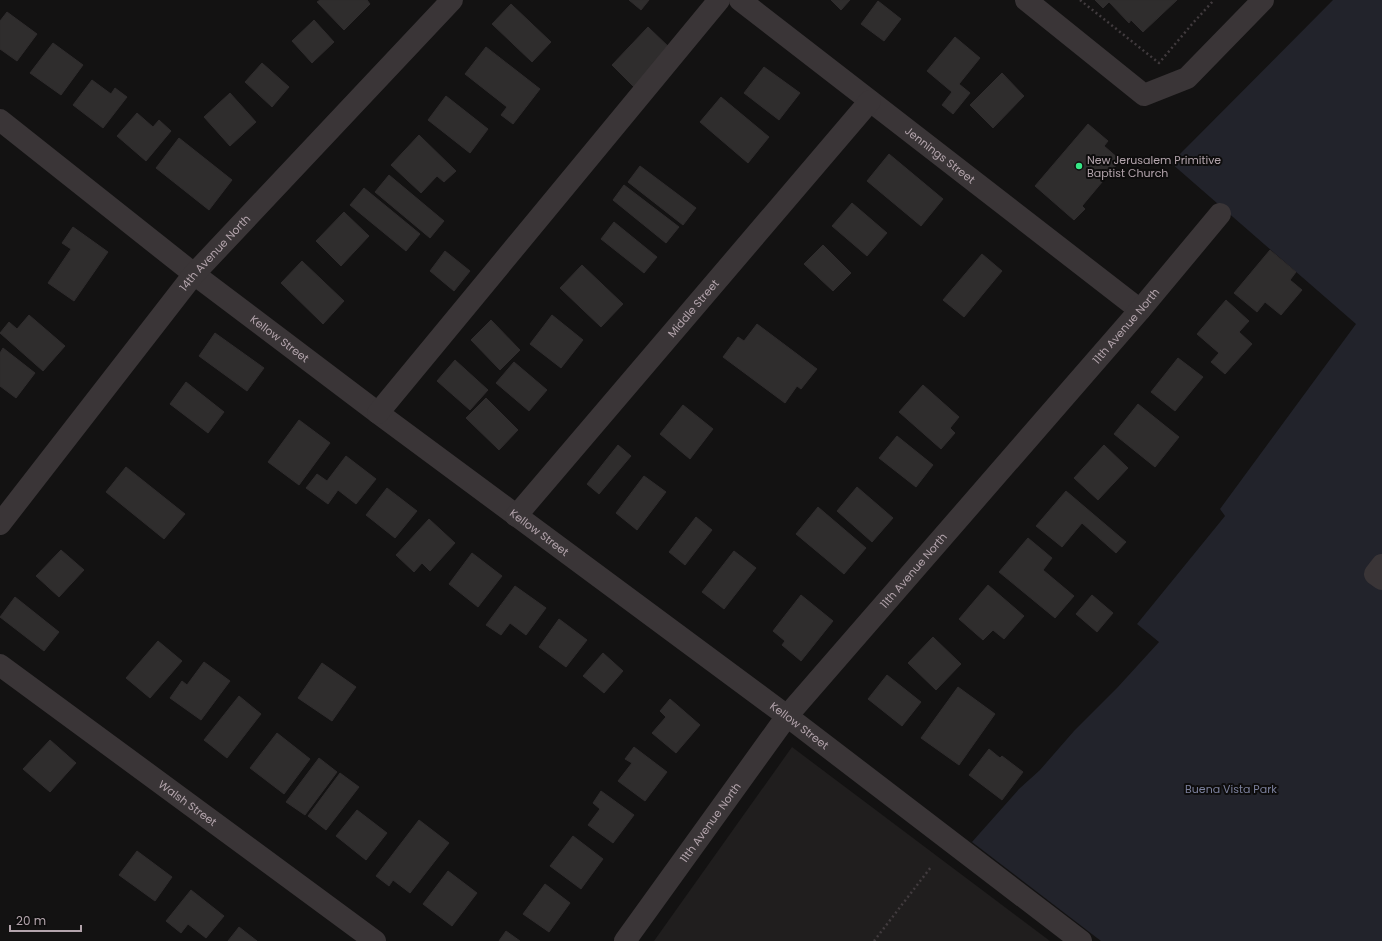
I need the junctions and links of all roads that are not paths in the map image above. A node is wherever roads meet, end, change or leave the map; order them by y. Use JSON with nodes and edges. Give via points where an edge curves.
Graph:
{"nodes":[{"id":1,"x":452,"y":0,"type":"edge"},
{"id":2,"x":719,"y":0,"type":"edge"},
{"id":3,"x":740,"y":0,"type":"edge"},
{"id":4,"x":1026,"y":0,"type":"edge"},
{"id":5,"x":1262,"y":0,"type":"edge"},
{"id":6,"x":870,"y":102,"type":"junction"},
{"id":7,"x":0,"y":120,"type":"edge"},
{"id":8,"x":1220,"y":214,"type":"dead end"},
{"id":9,"x":194,"y":274,"type":"junction"},
{"id":10,"x":1140,"y":310,"type":"junction"},
{"id":11,"x":378,"y":413,"type":"junction"},
{"id":12,"x":516,"y":516,"type":"junction"},
{"id":13,"x":0,"y":524,"type":"edge"},
{"id":14,"x":1382,"y":565,"type":"edge"},
{"id":15,"x":1382,"y":579,"type":"edge"},
{"id":16,"x":0,"y":664,"type":"edge"},
{"id":17,"x":787,"y":716,"type":"junction"},
{"id":18,"x":375,"y":941,"type":"edge"},
{"id":19,"x":625,"y":941,"type":"edge"},
{"id":20,"x":1081,"y":941,"type":"edge"}],
"edges":[{"from":1,"to":9,"type":"street","name":"14th Avenue North"},
{"from":2,"to":11,"type":"street"},
{"from":3,"to":6,"type":"street","name":"Jennings Street"},
{"from":4,"to":5,"type":"street","via":[[1144,95],[1187,78]]},
{"from":6,"to":10,"type":"street","name":"Jennings Street"},
{"from":6,"to":12,"type":"street","name":"Middle Street"},
{"from":7,"to":9,"type":"street","name":"Kellow Street"},
{"from":8,"to":10,"type":"street","name":"11th Avenue North"},
{"from":9,"to":11,"type":"street","name":"Kellow Street"},
{"from":9,"to":13,"type":"street","name":"14th Avenue North"},
{"from":10,"to":17,"type":"street","name":"11th Avenue North"},
{"from":11,"to":12,"type":"street","name":"Kellow Street"},
{"from":12,"to":17,"type":"street","name":"Kellow Street"},
{"from":14,"to":15,"type":"street","via":[[1375,574]]},
{"from":16,"to":18,"type":"street","name":"Walsh Street"},
{"from":17,"to":19,"type":"street","name":"11th Avenue North"},
{"from":17,"to":20,"type":"street","name":"Kellow Street"}]}
